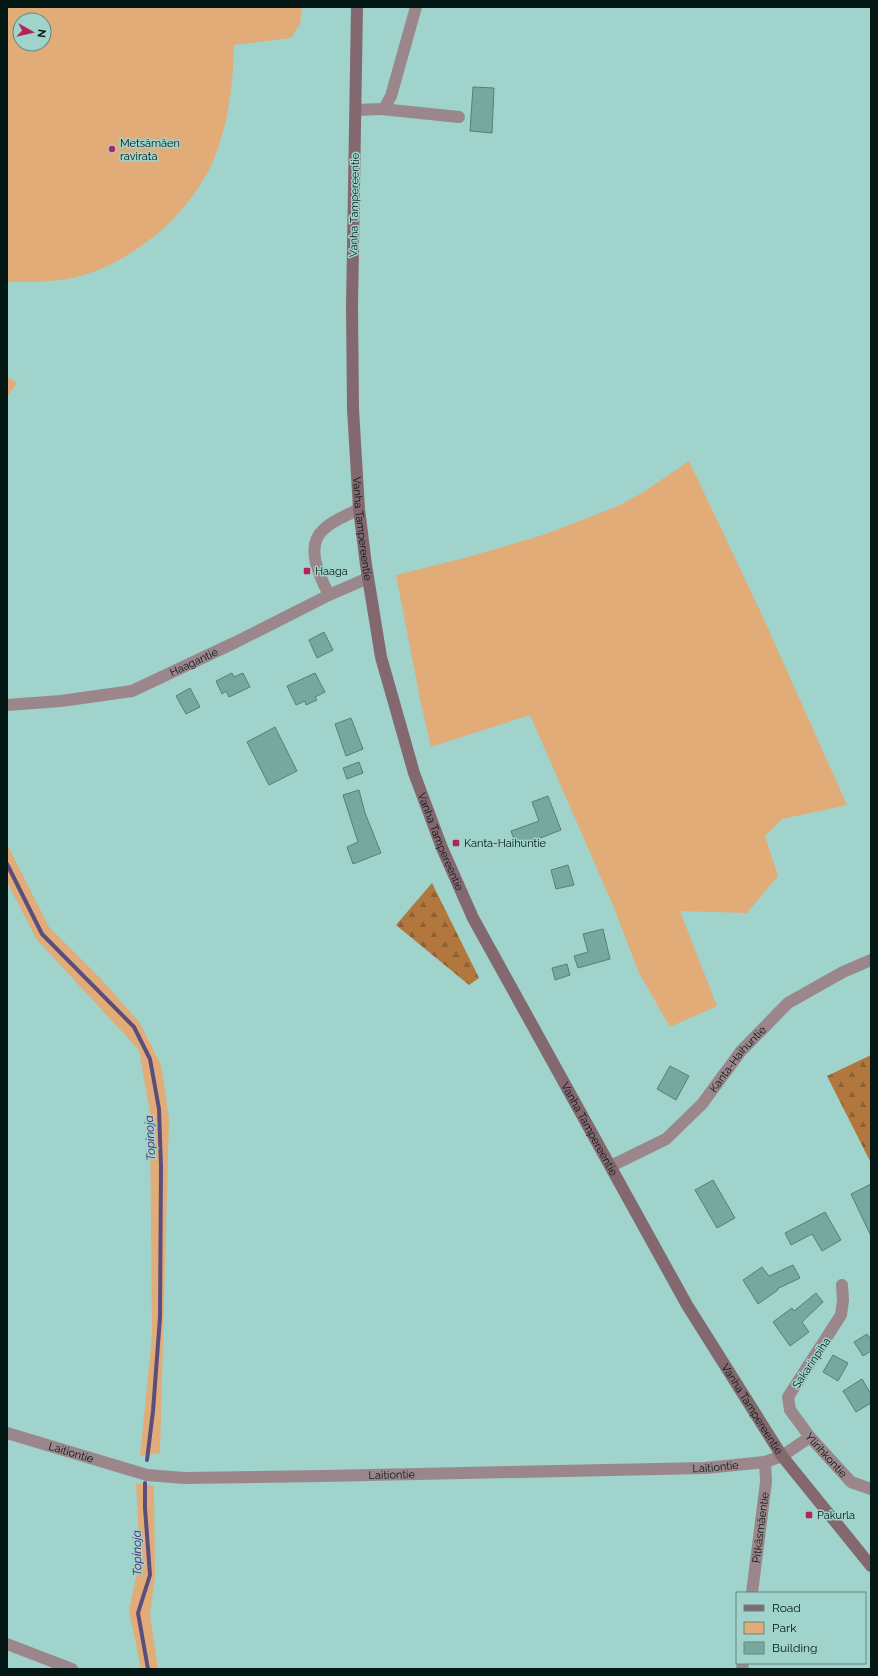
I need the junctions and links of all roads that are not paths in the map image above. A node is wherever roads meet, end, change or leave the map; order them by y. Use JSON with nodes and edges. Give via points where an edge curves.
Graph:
{"nodes":[{"id":1,"x":357,"y":7,"type":"edge"},
{"id":2,"x":416,"y":7,"type":"edge"},
{"id":3,"x":381,"y":109,"type":"junction"},
{"id":4,"x":356,"y":110,"type":"junction"},
{"id":5,"x":459,"y":117,"type":"dead end"},
{"id":6,"x":359,"y":510,"type":"junction"},
{"id":7,"x":368,"y":578,"type":"junction"},
{"id":8,"x":329,"y":595,"type":"junction"},
{"id":9,"x":7,"y":705,"type":"edge"},
{"id":10,"x":871,"y":960,"type":"edge"},
{"id":11,"x":611,"y":1166,"type":"junction"},
{"id":12,"x":842,"y":1285,"type":"dead end"},
{"id":13,"x":7,"y":1433,"type":"edge"},
{"id":14,"x":810,"y":1437,"type":"junction"},
{"id":15,"x":782,"y":1456,"type":"junction"},
{"id":16,"x":765,"y":1462,"type":"junction"},
{"id":17,"x":871,"y":1489,"type":"edge"},
{"id":18,"x":871,"y":1566,"type":"edge"},
{"id":19,"x":752,"y":1592,"type":"edge"},
{"id":20,"x":7,"y":1644,"type":"edge"},
{"id":21,"x":72,"y":1669,"type":"edge"}],
"edges":[{"from":1,"to":4,"type":"main road","name":"Vanha Tampereentie"},
{"from":2,"to":3,"type":"street","via":[[391,96]]},
{"from":3,"to":4,"type":"street"},
{"from":3,"to":5,"type":"street"},
{"from":4,"to":6,"type":"main road","name":"Vanha Tampereentie","via":[[352,315],[353,409]]},
{"from":6,"to":7,"type":"main road","name":"Vanha Tampereentie"},
{"from":6,"to":8,"type":"street","via":[[328,525],[318,535],[314,548],[316,562],[319,576]]},
{"from":7,"to":8,"type":"street","name":"Haagantie"},
{"from":7,"to":11,"type":"main road","name":"Vanha Tampereentie","via":[[383,665],[414,774],[445,855],[473,918]]},
{"from":8,"to":9,"type":"street","name":"Haagantie","via":[[132,691],[61,701]]},
{"from":10,"to":11,"type":"street","name":"Kanta-Haihuntie","via":[[788,1002],[741,1051],[702,1104],[666,1139]]},
{"from":11,"to":15,"type":"main road","name":"Vanha Tampereentie","via":[[686,1305]]},
{"from":12,"to":14,"type":"street","name":"Sakarinpiha","via":[[841,1315],[788,1397],[790,1410]]},
{"from":13,"to":16,"type":"street","name":"Laitiontie","via":[[147,1475],[184,1478],[705,1468]]},
{"from":14,"to":15,"type":"street","name":"Ylirihkontie"},
{"from":14,"to":17,"type":"street","name":"Ylirihkontie","via":[[851,1482]]},
{"from":15,"to":16,"type":"street","name":"Laitiontie"},
{"from":15,"to":18,"type":"main road","name":"Vanha Tampereentie"},
{"from":16,"to":19,"type":"street","name":"Pitkäsmäentie","via":[[766,1482]]},
{"from":20,"to":21,"type":"street"}]}
